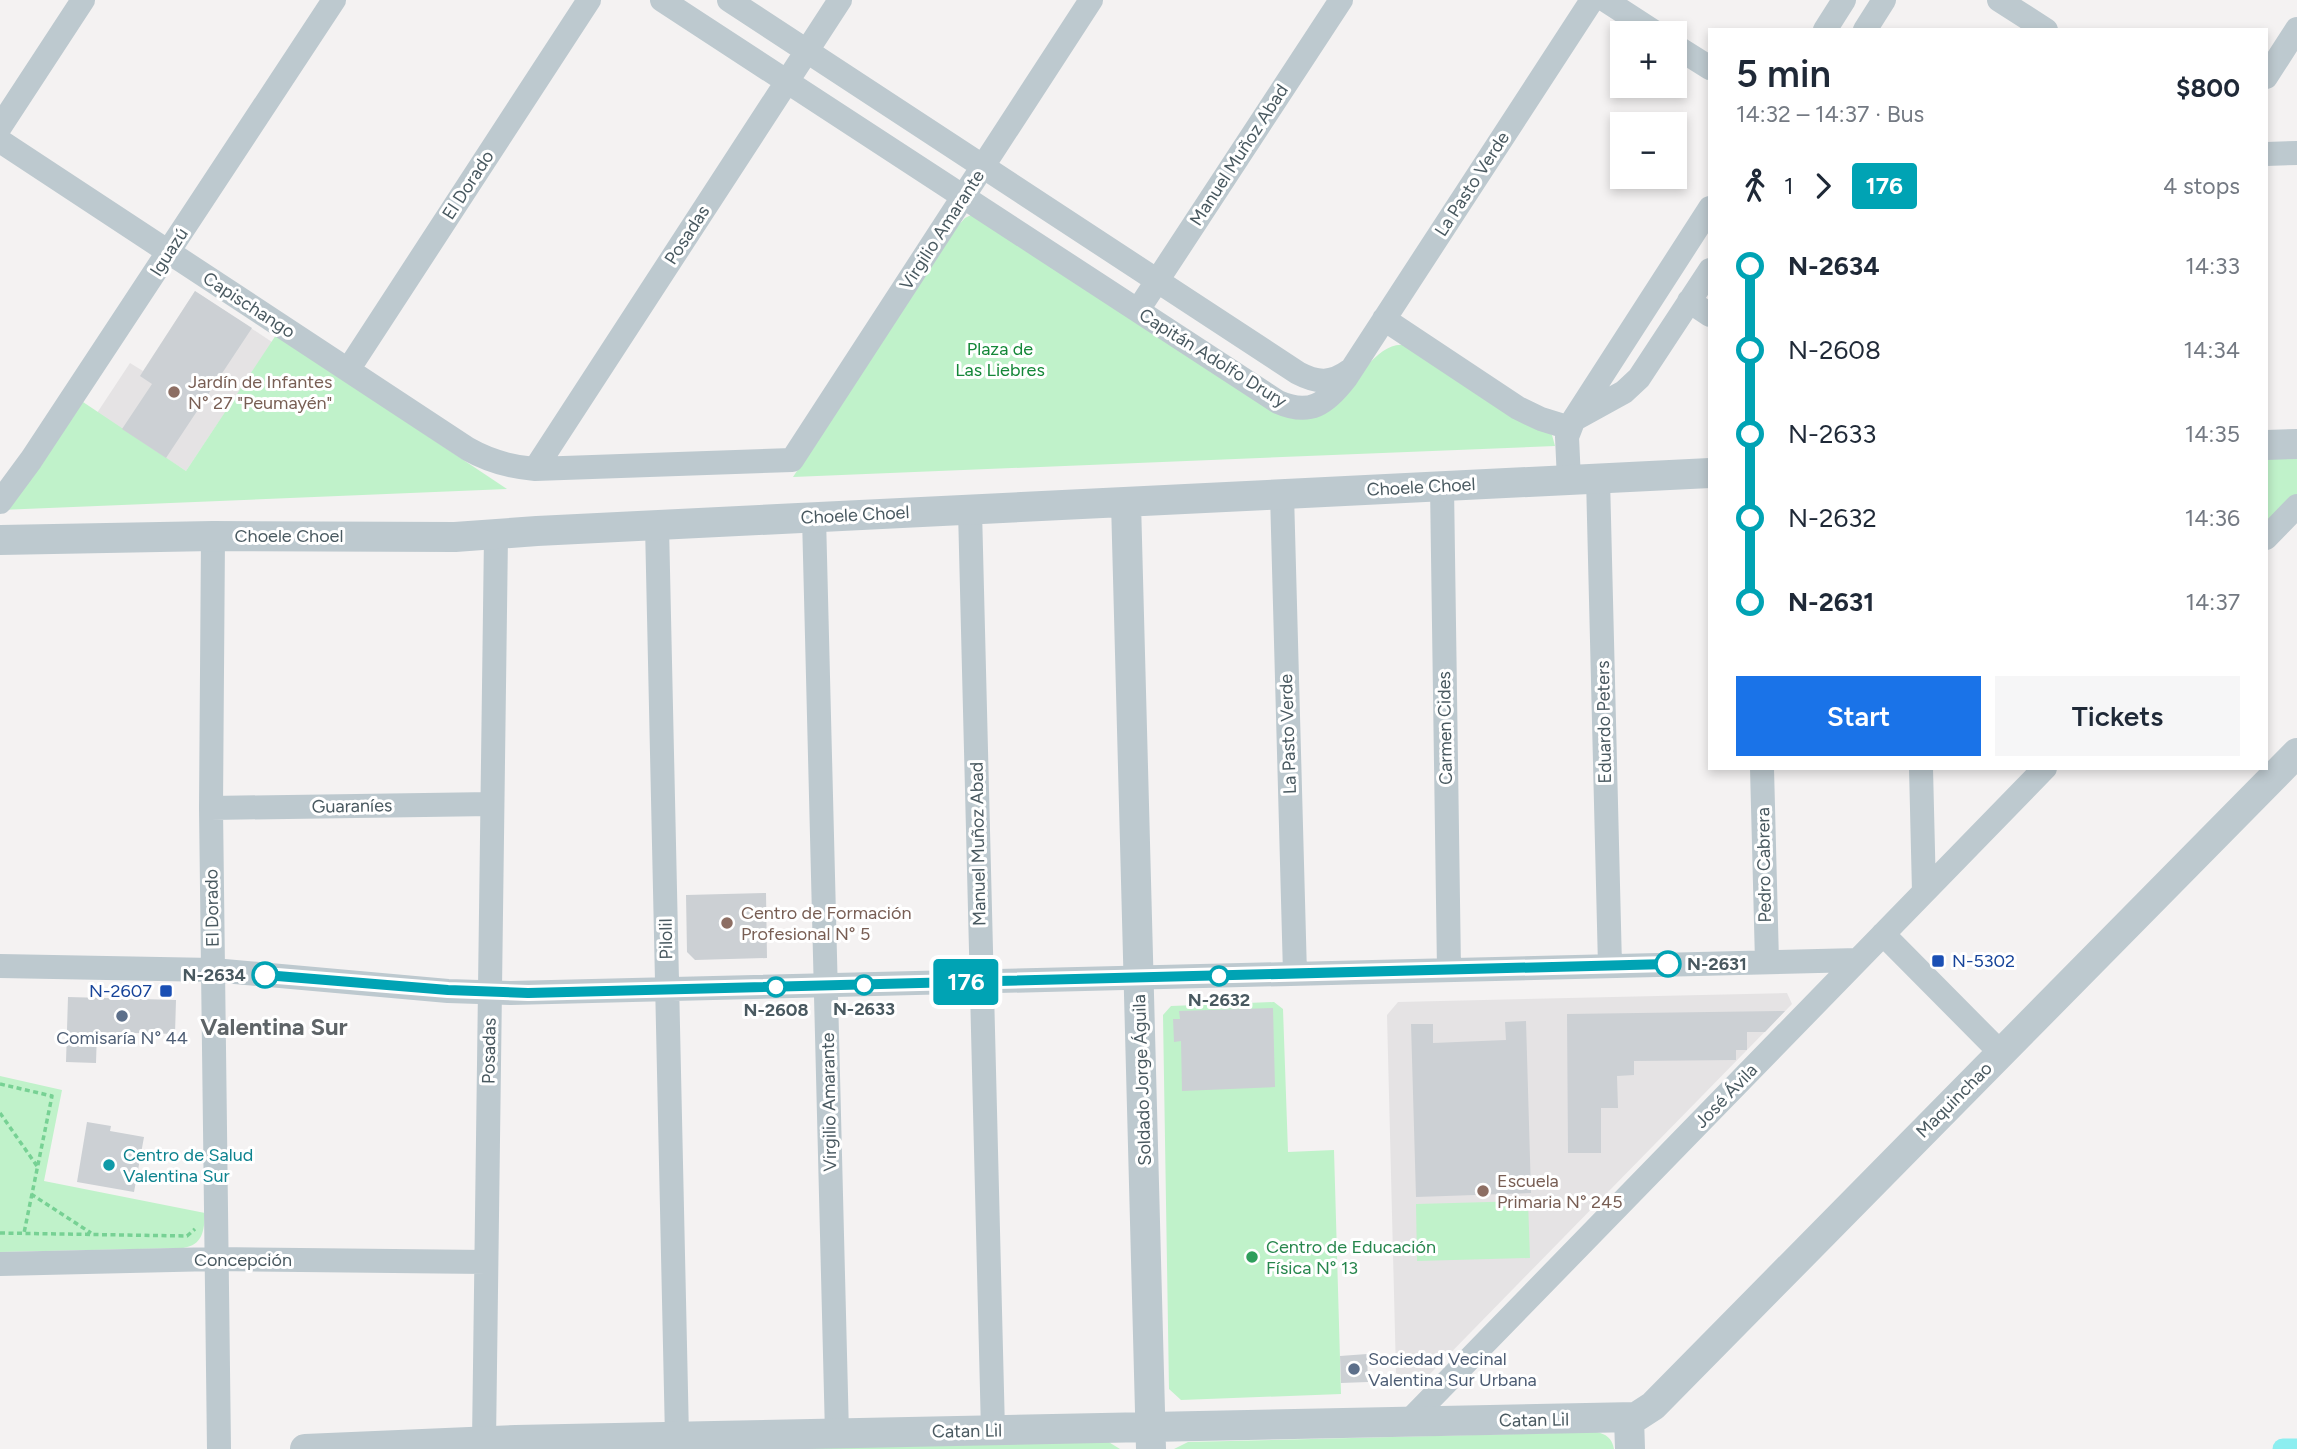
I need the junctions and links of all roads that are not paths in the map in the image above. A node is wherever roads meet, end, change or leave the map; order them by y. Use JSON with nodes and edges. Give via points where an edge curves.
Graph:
{"nodes":[{"id":1,"x":83,"y":0,"type":"edge"},
{"id":2,"x":334,"y":0,"type":"edge"},
{"id":3,"x":589,"y":0,"type":"edge"},
{"id":4,"x":662,"y":0,"type":"edge"},
{"id":5,"x":729,"y":0,"type":"edge"},
{"id":6,"x":840,"y":0,"type":"edge"},
{"id":7,"x":1091,"y":0,"type":"edge"},
{"id":8,"x":1341,"y":0,"type":"edge"},
{"id":9,"x":1592,"y":0,"type":"edge"},
{"id":10,"x":1605,"y":0,"type":"edge"},
{"id":11,"x":1844,"y":0,"type":"edge"},
{"id":12,"x":1884,"y":0,"type":"edge"},
{"id":13,"x":2000,"y":0,"type":"edge"},
{"id":14,"x":1637,"y":21,"type":"edge"},
{"id":15,"x":1826,"y":28,"type":"edge"},
{"id":16,"x":1866,"y":28,"type":"edge"},
{"id":17,"x":2043,"y":28,"type":"edge"},
{"id":18,"x":2297,"y":30,"type":"edge"},
{"id":19,"x":807,"y":51,"type":"junction"},
{"id":20,"x":1687,"y":54,"type":"edge"},
{"id":21,"x":1708,"y":67,"type":"edge"},
{"id":22,"x":2268,"y":73,"type":"edge"},
{"id":23,"x":787,"y":82,"type":"junction"},
{"id":24,"x":0,"y":127,"type":"edge"},
{"id":25,"x":0,"y":141,"type":"edge"},
{"id":26,"x":2297,"y":153,"type":"edge"},
{"id":27,"x":2268,"y":154,"type":"edge"},
{"id":28,"x":983,"y":167,"type":"junction"},
{"id":29,"x":963,"y":197,"type":"junction"},
{"id":30,"x":1708,"y":211,"type":"edge"},
{"id":31,"x":169,"y":252,"type":"junction"},
{"id":32,"x":1708,"y":273,"type":"edge"},
{"id":33,"x":1157,"y":281,"type":"junction"},
{"id":34,"x":1689,"y":301,"type":"junction"},
{"id":35,"x":1138,"y":310,"type":"junction"},
{"id":36,"x":1708,"y":314,"type":"edge"},
{"id":37,"x":1384,"y":319,"type":"junction"},
{"id":38,"x":1352,"y":369,"type":"junction"},
{"id":39,"x":348,"y":370,"type":"junction"},
{"id":40,"x":1572,"y":423,"type":"junction"},
{"id":41,"x":2297,"y":444,"type":"edge"},
{"id":42,"x":2268,"y":445,"type":"edge"},
{"id":43,"x":535,"y":469,"type":"junction"},
{"id":44,"x":1708,"y":473,"type":"edge"},
{"id":45,"x":1598,"y":478,"type":"junction"},
{"id":46,"x":1569,"y":480,"type":"junction"},
{"id":47,"x":1442,"y":486,"type":"junction"},
{"id":48,"x":1282,"y":494,"type":"junction"},
{"id":49,"x":1,"y":498,"type":"edge"},
{"id":50,"x":1126,"y":502,"type":"junction"},
{"id":51,"x":2297,"y":506,"type":"edge"},
{"id":52,"x":970,"y":510,"type":"junction"},
{"id":53,"x":814,"y":517,"type":"junction"},
{"id":54,"x":657,"y":525,"type":"junction"},
{"id":55,"x":496,"y":535,"type":"junction"},
{"id":56,"x":213,"y":536,"type":"junction"},
{"id":57,"x":2268,"y":536,"type":"edge"},
{"id":58,"x":0,"y":540,"type":"edge"},
{"id":59,"x":2297,"y":753,"type":"edge"},
{"id":60,"x":1762,"y":770,"type":"edge"},
{"id":61,"x":1921,"y":770,"type":"edge"},
{"id":62,"x":2043,"y":770,"type":"edge"},
{"id":63,"x":492,"y":804,"type":"junction"},
{"id":64,"x":211,"y":808,"type":"junction"},
{"id":65,"x":1924,"y":892,"type":"junction"},
{"id":66,"x":1883,"y":934,"type":"junction"},
{"id":67,"x":1858,"y":960,"type":"junction"},
{"id":68,"x":1767,"y":962,"type":"junction"},
{"id":69,"x":0,"y":966,"type":"edge"},
{"id":70,"x":1610,"y":966,"type":"junction"},
{"id":71,"x":213,"y":970,"type":"junction"},
{"id":72,"x":1448,"y":970,"type":"junction"},
{"id":73,"x":1295,"y":974,"type":"junction"},
{"id":74,"x":1139,"y":978,"type":"junction"},
{"id":75,"x":982,"y":982,"type":"junction"},
{"id":76,"x":826,"y":986,"type":"junction"},
{"id":77,"x":667,"y":990,"type":"junction"},
{"id":78,"x":490,"y":993,"type":"junction"},
{"id":79,"x":2001,"y":1053,"type":"junction"},
{"id":80,"x":216,"y":1259,"type":"junction"},
{"id":81,"x":486,"y":1262,"type":"junction"},
{"id":82,"x":0,"y":1264,"type":"edge"},
{"id":83,"x":1629,"y":1418,"type":"junction"},
{"id":84,"x":1407,"y":1423,"type":"junction"},
{"id":85,"x":993,"y":1431,"type":"junction"},
{"id":86,"x":837,"y":1434,"type":"junction"},
{"id":87,"x":677,"y":1437,"type":"junction"},
{"id":88,"x":1152,"y":1438,"type":"edge"},
{"id":89,"x":484,"y":1442,"type":"junction"},
{"id":90,"x":219,"y":1449,"type":"edge"},
{"id":91,"x":305,"y":1449,"type":"edge"},
{"id":92,"x":1630,"y":1449,"type":"edge"}],
"edges":[{"from":1,"to":24,"type":"street"},
{"from":2,"to":31,"type":"street","name":"Iguazú"},
{"from":3,"to":39,"type":"street","name":"El Dorado"},
{"from":4,"to":23,"type":"street","name":"Capitán Adolfo Drury"},
{"from":5,"to":19,"type":"street","name":"Capitán Adolfo Drury"},
{"from":6,"to":19,"type":"street","name":"Posadas"},
{"from":7,"to":28,"type":"street","name":"Virgilio Amarante"},
{"from":8,"to":33,"type":"street","name":"Manuel Muñoz Abad"},
{"from":9,"to":37,"type":"street","name":"La Pasto Verde"},
{"from":10,"to":14,"type":"street"},
{"from":11,"to":15,"type":"street"},
{"from":12,"to":16,"type":"street"},
{"from":13,"to":17,"type":"street"},
{"from":18,"to":22,"type":"street"},
{"from":19,"to":23,"type":"street","name":"Posadas"},
{"from":19,"to":28,"type":"street","name":"Capitán Adolfo Drury"},
{"from":20,"to":21,"type":"street"},
{"from":23,"to":29,"type":"street","name":"Capitán Adolfo Drury"},
{"from":23,"to":43,"type":"street","name":"Posadas"},
{"from":25,"to":31,"type":"street","name":"Capischango"},
{"from":26,"to":27,"type":"street"},
{"from":28,"to":29,"type":"street","name":"Virgilio Amarante"},
{"from":28,"to":33,"type":"street","name":"Capitán Adolfo Drury"},
{"from":29,"to":35,"type":"street","name":"Capitán Adolfo Drury"},
{"from":29,"to":43,"type":"street","name":"Virgilio Amarante","via":[[792,460]]},
{"from":30,"to":40,"type":"street"},
{"from":31,"to":39,"type":"street","name":"Capischango"},
{"from":31,"to":49,"type":"street","name":"Iguazú"},
{"from":32,"to":34,"type":"street"},
{"from":33,"to":35,"type":"street","name":"Manuel Muñoz Abad"},
{"from":33,"to":38,"type":"street","name":"Capitán Adolfo Drury","via":[[1310,379],[1332,381]]},
{"from":34,"to":36,"type":"street"},
{"from":34,"to":40,"type":"street","via":[[1639,379]]},
{"from":35,"to":38,"type":"street","name":"Capitán Adolfo Drury","via":[[1290,407],[1310,408],[1321,403]]},
{"from":37,"to":38,"type":"street","name":"La Pasto Verde"},
{"from":37,"to":40,"type":"street","via":[[1518,408],[1541,419]]},
{"from":39,"to":43,"type":"street","name":"Capischango","via":[[468,449],[500,464]]},
{"from":40,"to":46,"type":"street","via":[[1567,446]]},
{"from":41,"to":42,"type":"street"},
{"from":44,"to":45,"type":"street","name":"Choele Choel"},
{"from":45,"to":46,"type":"street","name":"Choele Choel"},
{"from":45,"to":70,"type":"street","name":"Eduardo Peters"},
{"from":46,"to":47,"type":"street","name":"Choele Choel"},
{"from":47,"to":48,"type":"street","name":"Choele Choel"},
{"from":47,"to":72,"type":"street","name":"Carmen Cides"},
{"from":48,"to":50,"type":"street","name":"Choele Choel"},
{"from":48,"to":73,"type":"street","name":"La Pasto Verde"},
{"from":50,"to":52,"type":"street","name":"Choele Choel"},
{"from":50,"to":74,"type":"street","name":"Soldado Jorge Águila"},
{"from":51,"to":57,"type":"street"},
{"from":52,"to":53,"type":"street","name":"Choele Choel"},
{"from":52,"to":75,"type":"street","name":"Manuel Muñoz Abad"},
{"from":53,"to":54,"type":"street","name":"Choele Choel"},
{"from":53,"to":76,"type":"street","name":"Virgilio Amarante"},
{"from":54,"to":55,"type":"street","name":"Choele Choel"},
{"from":54,"to":77,"type":"street","name":"Pilolil"},
{"from":55,"to":56,"type":"street","name":"Choele Choel"},
{"from":55,"to":63,"type":"street","name":"Posadas"},
{"from":56,"to":58,"type":"street","name":"Choele Choel"},
{"from":56,"to":64,"type":"street","name":"El Dorado"},
{"from":59,"to":79,"type":"street","name":"Maquinchao"},
{"from":60,"to":68,"type":"street","name":"Pedro Cabrera"},
{"from":61,"to":65,"type":"street"},
{"from":62,"to":65,"type":"street","name":"José Ávila"},
{"from":63,"to":64,"type":"street","name":"Guaraníes"},
{"from":63,"to":78,"type":"street","name":"Posadas"},
{"from":64,"to":71,"type":"street","name":"El Dorado"},
{"from":65,"to":66,"type":"street","name":"José Ávila"},
{"from":66,"to":67,"type":"street","name":"José Ávila"},
{"from":66,"to":79,"type":"street"},
{"from":67,"to":68,"type":"street"},
{"from":67,"to":84,"type":"street","name":"José Ávila"},
{"from":68,"to":70,"type":"street"},
{"from":69,"to":71,"type":"street"},
{"from":70,"to":72,"type":"street"},
{"from":71,"to":78,"type":"street"},
{"from":71,"to":80,"type":"street","name":"El Dorado"},
{"from":72,"to":73,"type":"street"},
{"from":73,"to":74,"type":"street"},
{"from":74,"to":75,"type":"street"},
{"from":74,"to":88,"type":"street","name":"Soldado Jorge Águila"},
{"from":75,"to":76,"type":"street"},
{"from":75,"to":85,"type":"street","name":"Manuel Muñoz Abad"},
{"from":76,"to":77,"type":"street"},
{"from":76,"to":86,"type":"street","name":"Virgilio Amarante"},
{"from":77,"to":78,"type":"street"},
{"from":77,"to":87,"type":"street","name":"Pilolil"},
{"from":78,"to":81,"type":"street","name":"Posadas"},
{"from":79,"to":83,"type":"street","name":"Maquinchao","via":[[1653,1406]]},
{"from":80,"to":81,"type":"street","name":"Concepción"},
{"from":80,"to":82,"type":"street","name":"Concepción"},
{"from":80,"to":90,"type":"street","name":"El Dorado"},
{"from":81,"to":89,"type":"street","name":"Posadas"},
{"from":83,"to":84,"type":"street","name":"Catan Lil"},
{"from":83,"to":92,"type":"street"},
{"from":84,"to":88,"type":"street","name":"Catan Lil"},
{"from":85,"to":86,"type":"street","name":"Catan Lil"},
{"from":85,"to":88,"type":"street","name":"Catan Lil"},
{"from":86,"to":87,"type":"street","name":"Catan Lil"},
{"from":87,"to":89,"type":"street","name":"Catan Lil"},
{"from":89,"to":91,"type":"street","name":"Catan Lil"}]}
